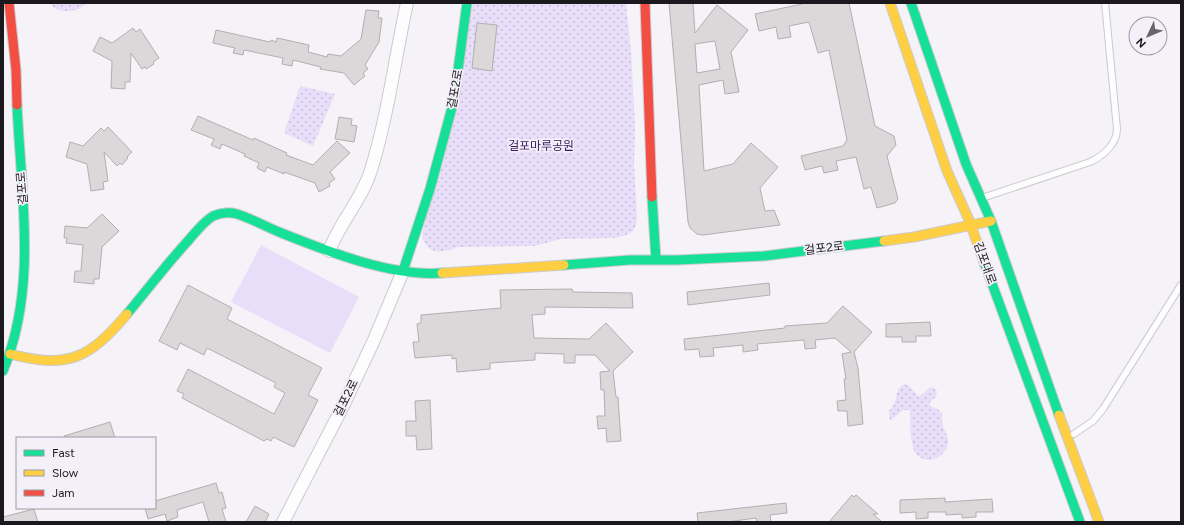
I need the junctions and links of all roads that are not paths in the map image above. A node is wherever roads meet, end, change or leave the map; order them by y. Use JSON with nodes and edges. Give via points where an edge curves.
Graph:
{"nodes":[{"id":1,"x":9,"y":3,"type":"edge"},
{"id":2,"x":406,"y":3,"type":"edge"},
{"id":3,"x":467,"y":3,"type":"edge"},
{"id":4,"x":644,"y":3,"type":"edge"},
{"id":5,"x":890,"y":3,"type":"edge"},
{"id":6,"x":911,"y":3,"type":"edge"},
{"id":7,"x":1105,"y":3,"type":"edge"},
{"id":8,"x":980,"y":199,"type":"junction"},
{"id":9,"x":222,"y":204,"type":"dead end"},
{"id":10,"x":211,"y":207,"type":"dead end"},
{"id":11,"x":990,"y":218,"type":"junction"},
{"id":12,"x":970,"y":222,"type":"junction"},
{"id":13,"x":330,"y":248,"type":"junction"},
{"id":14,"x":655,"y":255,"type":"junction"},
{"id":15,"x":404,"y":268,"type":"junction"},
{"id":16,"x":1181,"y":285,"type":"edge"},
{"id":17,"x":10,"y":354,"type":"junction"},
{"id":18,"x":3,"y":371,"type":"edge"},
{"id":19,"x":1074,"y":434,"type":"dead end"},
{"id":20,"x":283,"y":522,"type":"edge"},
{"id":21,"x":1080,"y":522,"type":"edge"},
{"id":22,"x":1099,"y":522,"type":"edge"}],
"edges":[{"from":1,"to":17,"type":"street","name":"걸포로","via":[[25,216],[22,302]]},
{"from":2,"to":13,"type":"street","via":[[391,89],[370,170],[361,192]]},
{"from":3,"to":15,"type":"street","name":"걸포2로","via":[[454,100],[430,188]]},
{"from":4,"to":14,"type":"street"},
{"from":5,"to":12,"type":"street","name":"김포대로","via":[[947,171]]},
{"from":6,"to":8,"type":"street","name":"김포대로"},
{"from":7,"to":8,"type":"lane","via":[[1117,129],[1114,141],[1099,158],[1090,162]]},
{"from":8,"to":11,"type":"street","name":"김포대로"},
{"from":9,"to":13,"type":"street","via":[[246,211]]},
{"from":10,"to":17,"type":"street","via":[[90,340],[79,348],[66,351]]},
{"from":11,"to":12,"type":"street","name":"걸포2로"},
{"from":11,"to":22,"type":"street","name":"김포대로"},
{"from":12,"to":14,"type":"street","name":"걸포2로","via":[[766,250],[676,252]]},
{"from":12,"to":21,"type":"street","name":"김포대로"},
{"from":13,"to":15,"type":"street","name":"걸포2로"},
{"from":13,"to":17,"type":"street","via":[[236,214],[224,212],[214,215],[104,339],[89,351],[62,360],[32,360]]},
{"from":14,"to":15,"type":"street","name":"걸포2로","via":[[629,251],[531,262]]},
{"from":15,"to":20,"type":"street","name":"걸포2로","via":[[342,408]]},
{"from":16,"to":19,"type":"lane","via":[[1112,396],[1093,421]]},
{"from":17,"to":18,"type":"street","name":"걸포로"}]}
